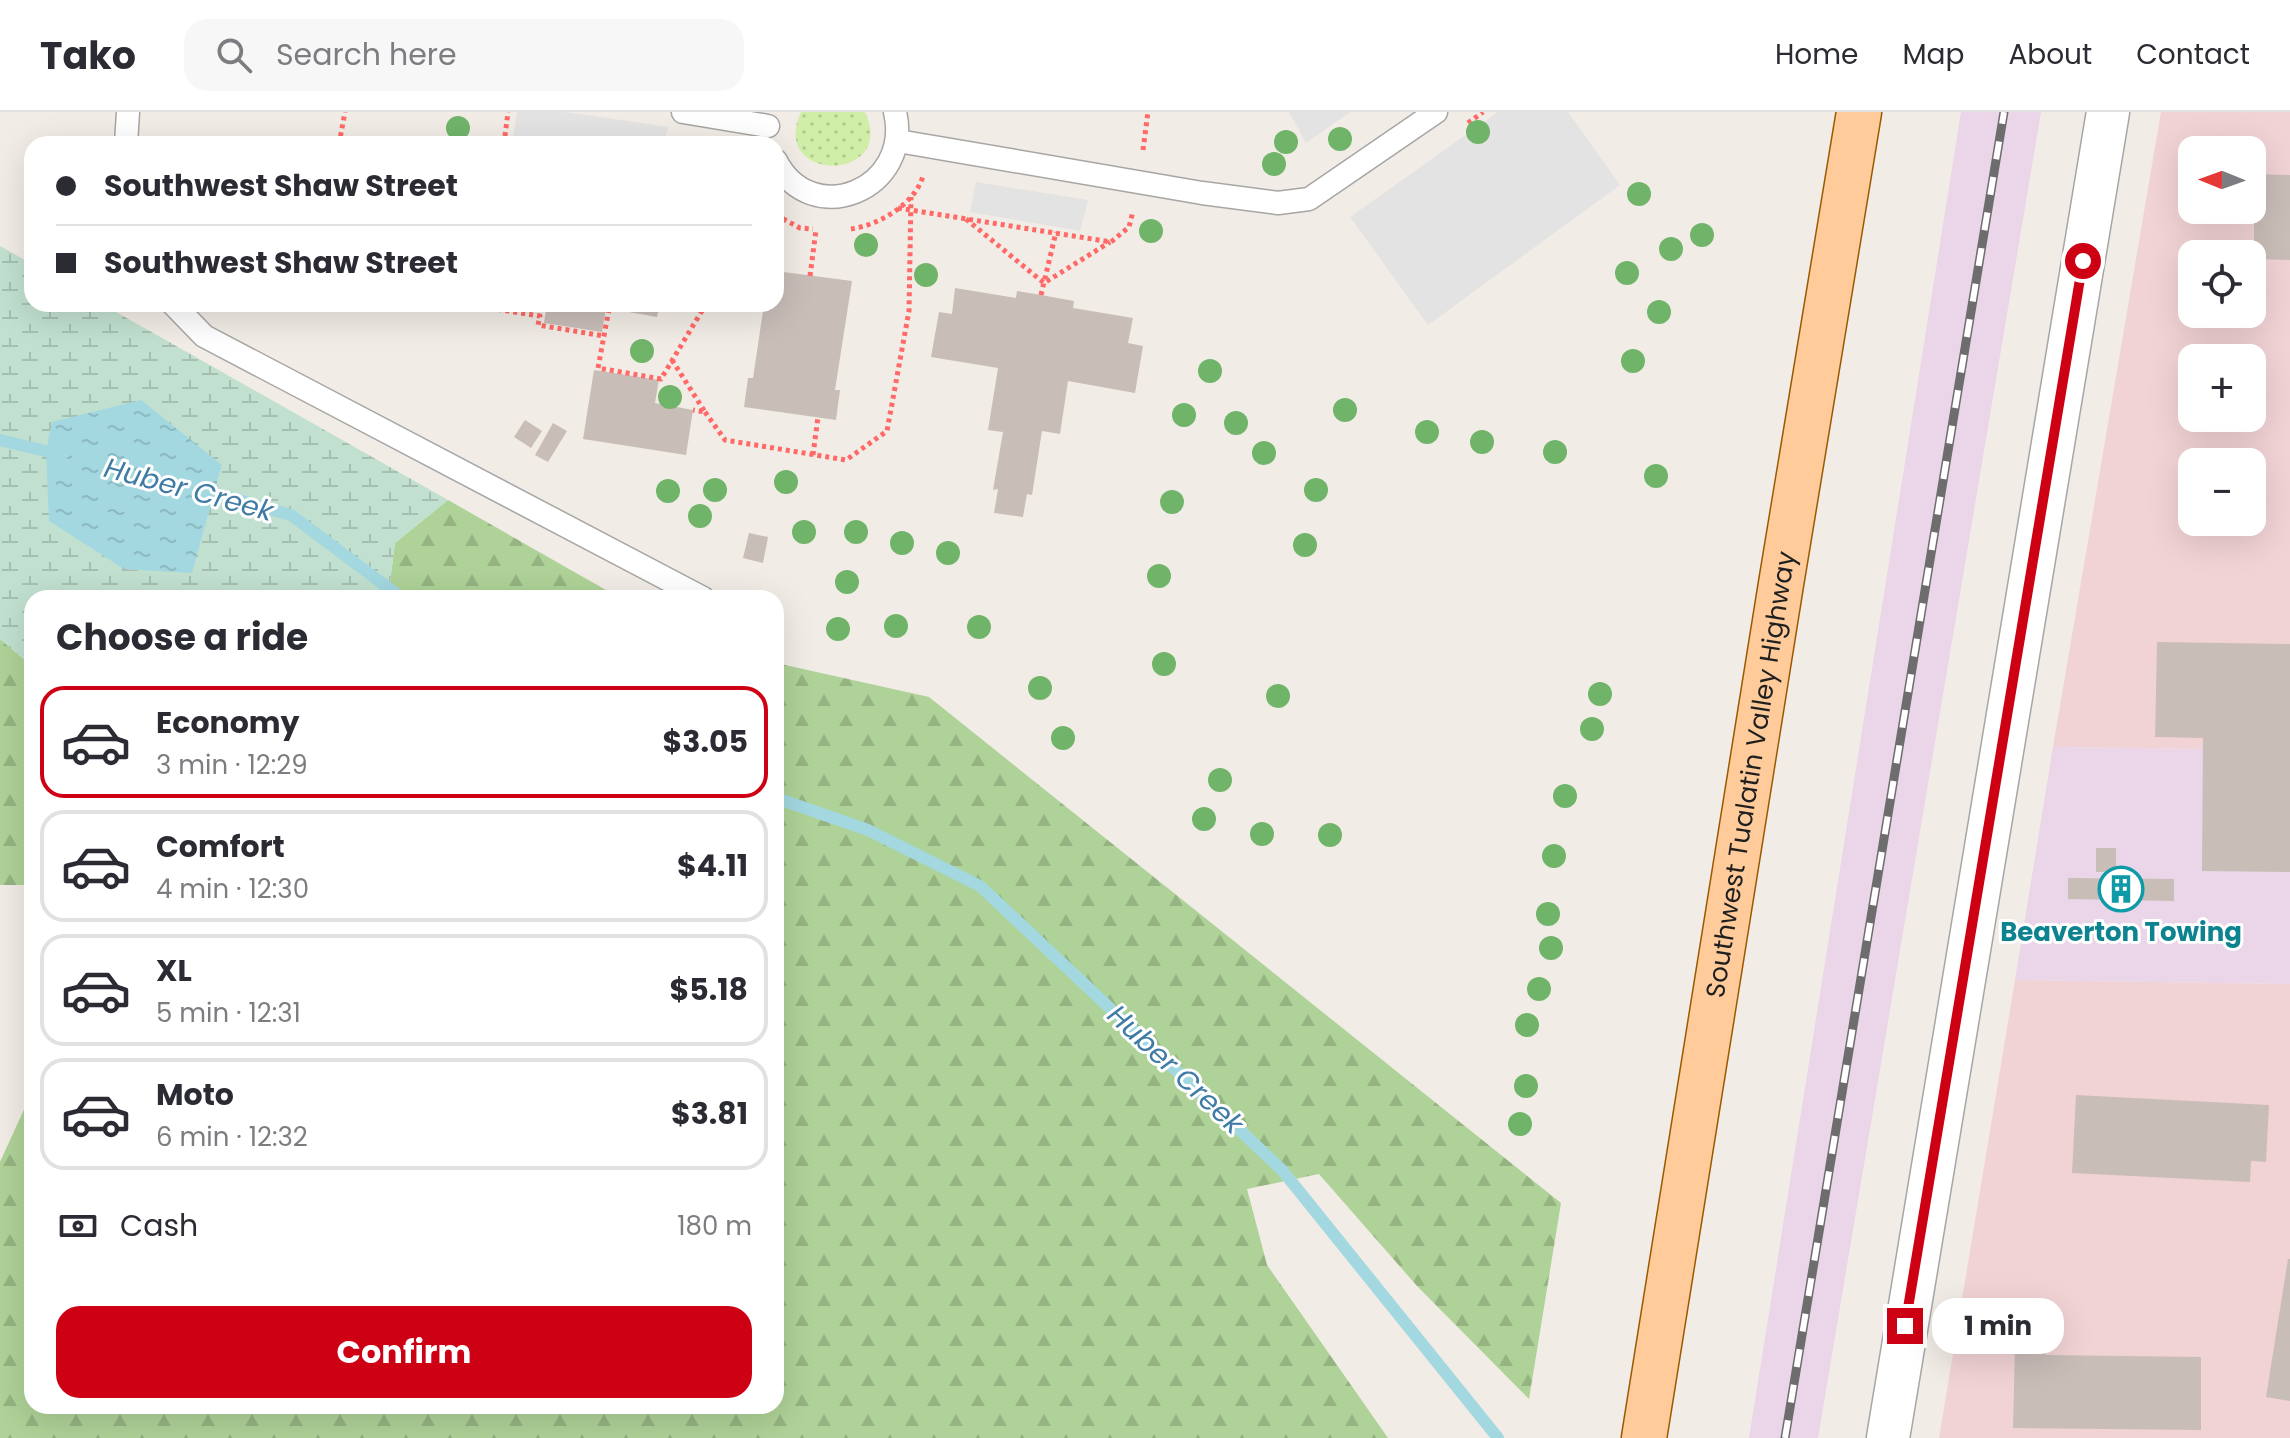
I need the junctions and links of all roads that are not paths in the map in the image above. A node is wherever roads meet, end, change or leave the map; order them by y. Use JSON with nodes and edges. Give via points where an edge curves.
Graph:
{"nodes":[{"id":1,"x":128,"y":112,"type":"edge"},
{"id":2,"x":683,"y":112,"type":"edge"},
{"id":3,"x":895,"y":112,"type":"edge"},
{"id":4,"x":1436,"y":112,"type":"edge"},
{"id":5,"x":1859,"y":112,"type":"edge"},
{"id":6,"x":2108,"y":112,"type":"edge"},
{"id":7,"x":769,"y":127,"type":"edge"},
{"id":8,"x":126,"y":136,"type":"edge"},
{"id":9,"x":898,"y":141,"type":"junction"},
{"id":10,"x":784,"y":172,"type":"edge"},
{"id":11,"x":181,"y":312,"type":"edge"},
{"id":12,"x":688,"y":590,"type":"edge"},
{"id":13,"x":1644,"y":1438,"type":"edge"},
{"id":14,"x":1888,"y":1438,"type":"edge"}],
"edges":[{"from":1,"to":8,"type":"lane"},
{"from":2,"to":7,"type":"lane"},
{"from":3,"to":9,"type":"lane"},
{"from":4,"to":9,"type":"lane","via":[[1309,199],[1278,203]]},
{"from":5,"to":13,"type":"main road","name":"Southwest Tualatin Valley Highway"},
{"from":6,"to":14,"type":"street"},
{"from":9,"to":10,"type":"lane","via":[[878,178],[840,196],[812,193]]},
{"from":11,"to":12,"type":"lane","via":[[204,336]]}]}
